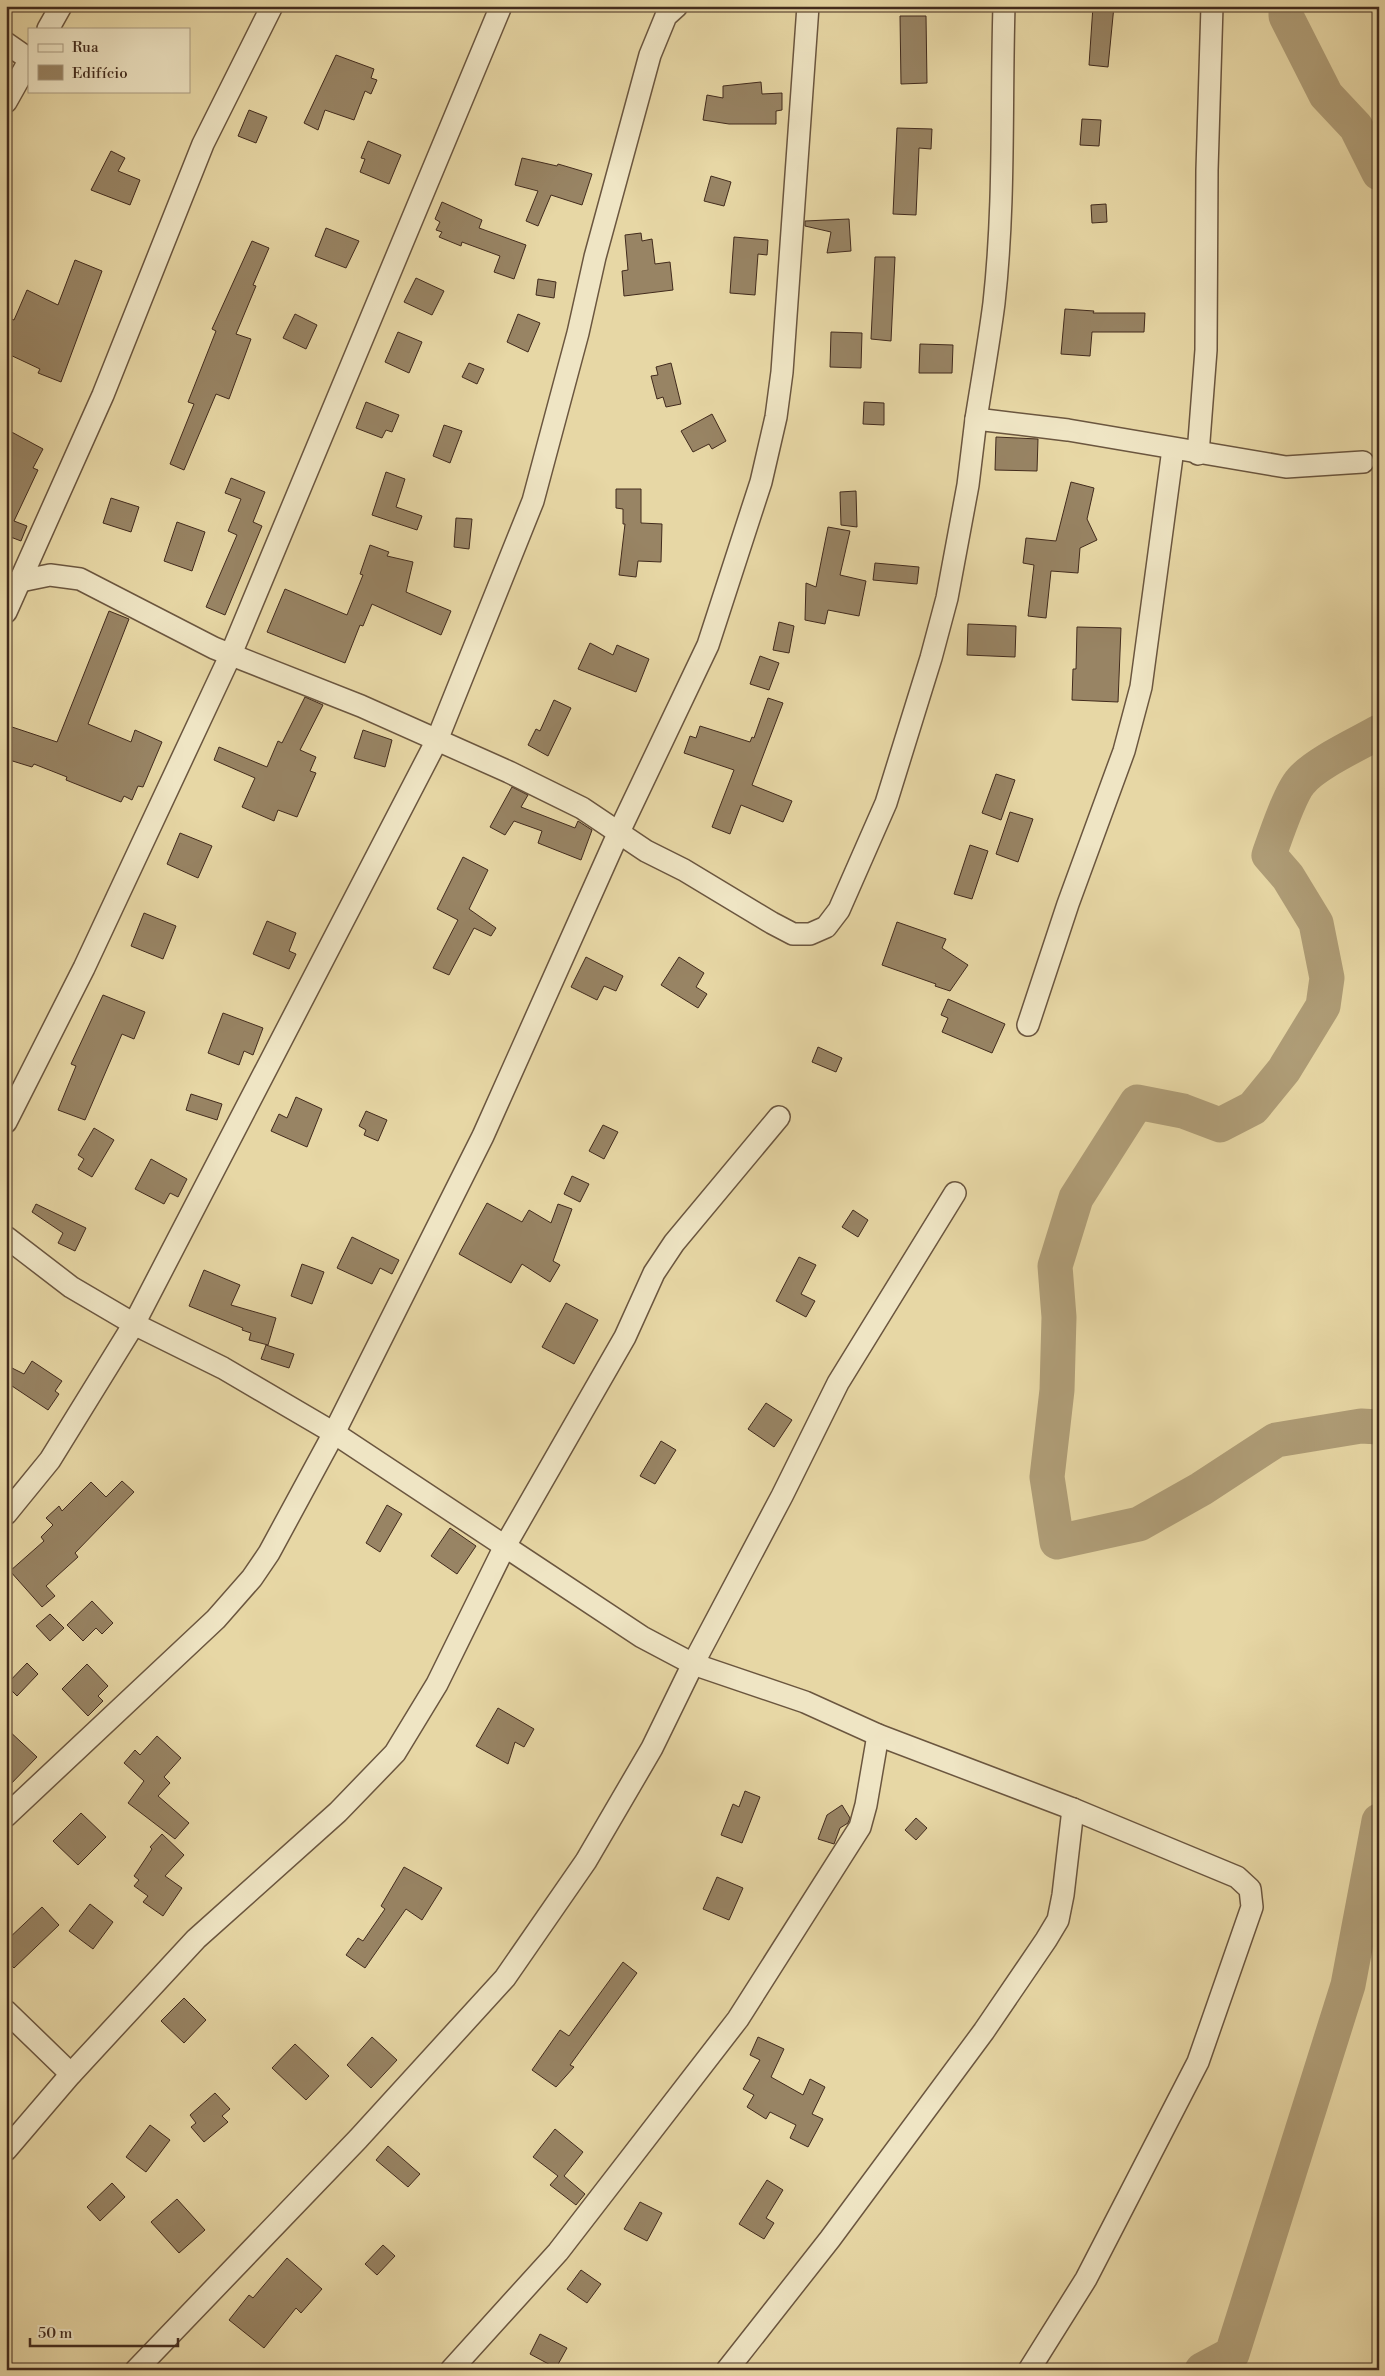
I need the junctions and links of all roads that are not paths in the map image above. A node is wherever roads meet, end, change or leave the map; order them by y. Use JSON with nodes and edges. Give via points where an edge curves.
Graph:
{"nodes":[{"id":1,"x":61,"y":6,"type":"edge"},
{"id":2,"x":272,"y":6,"type":"edge"},
{"id":3,"x":501,"y":6,"type":"edge"},
{"id":4,"x":677,"y":6,"type":"edge"},
{"id":5,"x":808,"y":6,"type":"edge"},
{"id":6,"x":1004,"y":6,"type":"edge"},
{"id":7,"x":1212,"y":6,"type":"edge"},
{"id":8,"x":49,"y":28,"type":"edge"},
{"id":9,"x":6,"y":43,"type":"edge"},
{"id":10,"x":28,"y":59,"type":"edge"},
{"id":11,"x":28,"y":62,"type":"edge"},
{"id":12,"x":6,"y":102,"type":"edge"},
{"id":13,"x":976,"y":419,"type":"junction"},
{"id":14,"x":1173,"y":449,"type":"junction"},
{"id":15,"x":1198,"y":454,"type":"junction"},
{"id":16,"x":1363,"y":462,"type":"dead end"},
{"id":17,"x":13,"y":583,"type":"edge"},
{"id":18,"x":6,"y":612,"type":"edge"},
{"id":19,"x":231,"y":654,"type":"junction"},
{"id":20,"x":437,"y":740,"type":"junction"},
{"id":21,"x":618,"y":834,"type":"junction"},
{"id":22,"x":1028,"y":1024,"type":"dead end"},
{"id":23,"x":779,"y":1118,"type":"dead end"},
{"id":24,"x":6,"y":1122,"type":"edge"},
{"id":25,"x":955,"y":1193,"type":"dead end"},
{"id":26,"x":6,"y":1237,"type":"edge"},
{"id":27,"x":134,"y":1324,"type":"junction"},
{"id":28,"x":334,"y":1433,"type":"junction"},
{"id":29,"x":6,"y":1514,"type":"edge"},
{"id":30,"x":506,"y":1546,"type":"junction"},
{"id":31,"x":693,"y":1664,"type":"junction"},
{"id":32,"x":878,"y":1735,"type":"junction"},
{"id":33,"x":1073,"y":1809,"type":"junction"},
{"id":34,"x":6,"y":1816,"type":"edge"},
{"id":35,"x":6,"y":2011,"type":"edge"},
{"id":36,"x":71,"y":2074,"type":"junction"},
{"id":37,"x":6,"y":2150,"type":"edge"},
{"id":38,"x":136,"y":2370,"type":"edge"},
{"id":39,"x":451,"y":2370,"type":"edge"},
{"id":40,"x":727,"y":2370,"type":"edge"},
{"id":41,"x":1030,"y":2370,"type":"edge"}],
"edges":[{"from":1,"to":8,"type":"street"},
{"from":2,"to":17,"type":"street","via":[[204,144],[103,395]]},
{"from":3,"to":19,"type":"street"},
{"from":4,"to":20,"type":"street","via":[[666,16],[650,55],[533,501]]},
{"from":5,"to":21,"type":"street","via":[[776,417],[760,482],[708,645]]},
{"from":6,"to":13,"type":"street","via":[[1002,176],[994,303]]},
{"from":7,"to":15,"type":"street","via":[[1206,350]]},
{"from":9,"to":10,"type":"street"},
{"from":11,"to":12,"type":"street"},
{"from":13,"to":14,"type":"street","via":[[1068,430]]},
{"from":13,"to":21,"type":"street","via":[[960,532],[931,658],[886,803],[839,910],[826,927],[810,934],[792,934]]},
{"from":14,"to":15,"type":"street"},
{"from":14,"to":22,"type":"street","via":[[1141,687],[1124,751]]},
{"from":15,"to":16,"type":"street","via":[[1286,467]]},
{"from":17,"to":18,"type":"street"},
{"from":17,"to":19,"type":"street","via":[[50,575],[80,579]]},
{"from":19,"to":20,"type":"street"},
{"from":19,"to":24,"type":"street","via":[[84,968]]},
{"from":20,"to":21,"type":"street","via":[[582,808]]},
{"from":20,"to":27,"type":"street"},
{"from":21,"to":28,"type":"street","via":[[483,1136]]},
{"from":23,"to":30,"type":"street","via":[[674,1243],[654,1273],[625,1337]]},
{"from":25,"to":31,"type":"street","via":[[838,1383]]},
{"from":26,"to":27,"type":"street","via":[[71,1286]]},
{"from":27,"to":28,"type":"street","via":[[223,1368]]},
{"from":27,"to":29,"type":"street","via":[[50,1460]]},
{"from":28,"to":30,"type":"street"},
{"from":28,"to":34,"type":"street","via":[[252,1578],[216,1619]]},
{"from":30,"to":31,"type":"street","via":[[598,1610]]},
{"from":30,"to":36,"type":"street","via":[[437,1684],[395,1753],[338,1812],[196,1939]]},
{"from":31,"to":32,"type":"street","via":[[806,1702]]},
{"from":31,"to":38,"type":"street","via":[[652,1748],[586,1861],[505,1978],[358,2139]]},
{"from":32,"to":33,"type":"street"},
{"from":32,"to":39,"type":"street","via":[[860,1827],[738,2019],[558,2252]]},
{"from":33,"to":40,"type":"street","via":[[1058,1920],[1046,1940],[984,2031],[854,2207]]},
{"from":33,"to":41,"type":"street","via":[[1237,1877],[1250,1889],[1252,1908],[1198,2062],[1086,2279]]},
{"from":35,"to":36,"type":"street"},
{"from":36,"to":37,"type":"street"}]}
